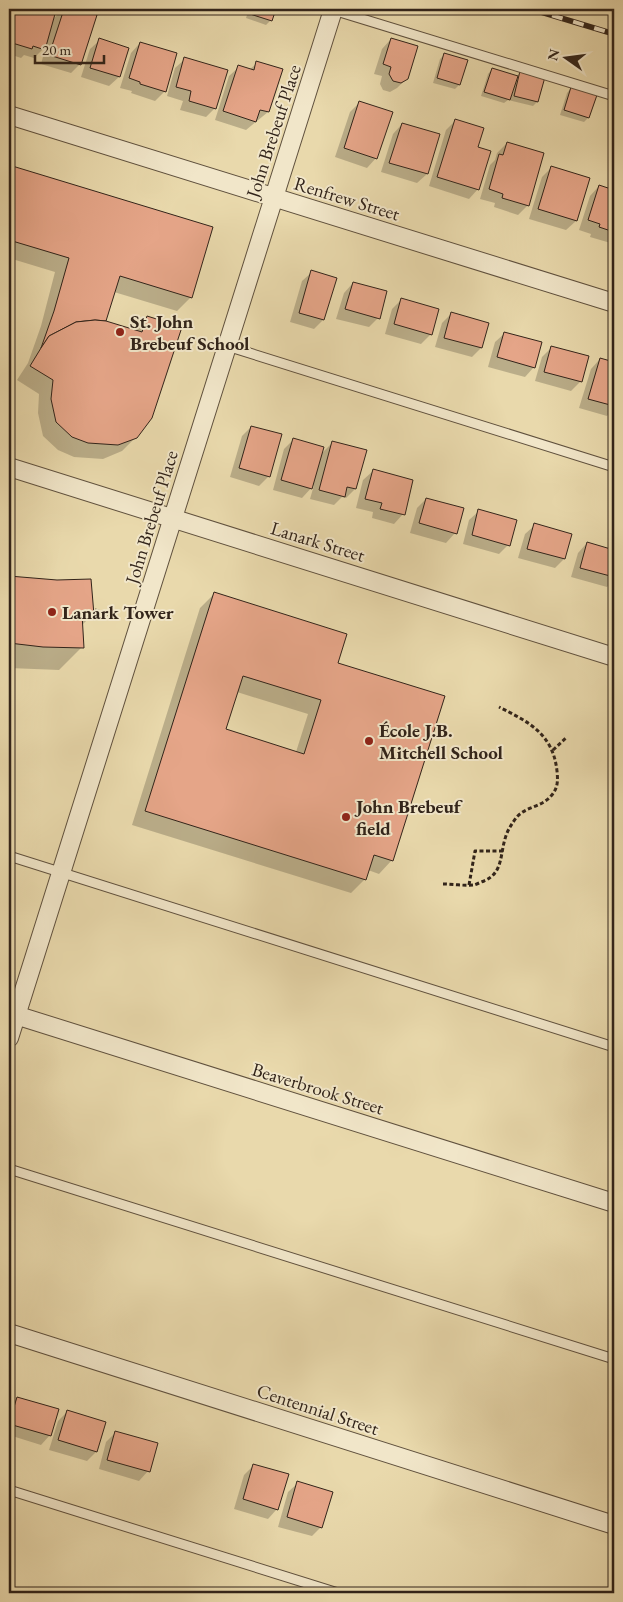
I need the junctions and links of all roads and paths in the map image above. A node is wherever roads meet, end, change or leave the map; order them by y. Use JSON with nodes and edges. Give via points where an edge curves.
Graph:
{"nodes":[{"id":1,"x":331,"y":9,"type":"edge"},
{"id":2,"x":614,"y":96,"type":"edge"},
{"id":3,"x":9,"y":115,"type":"edge"},
{"id":4,"x":274,"y":197,"type":"junction"},
{"id":5,"x":614,"y":304,"type":"edge"},
{"id":6,"x":227,"y":346,"type":"junction"},
{"id":7,"x":9,"y":467,"type":"edge"},
{"id":8,"x":614,"y":467,"type":"edge"},
{"id":9,"x":173,"y":518,"type":"junction"},
{"id":10,"x":95,"y":610,"type":"dead end"},
{"id":11,"x":115,"y":616,"type":"dead end"},
{"id":12,"x":614,"y":657,"type":"edge"},
{"id":13,"x":499,"y":707,"type":"dead end"},
{"id":14,"x":567,"y":737,"type":"dead end"},
{"id":15,"x":553,"y":750,"type":"junction"},
{"id":16,"x":503,"y":851,"type":"junction"},
{"id":17,"x":9,"y":856,"type":"edge"},
{"id":18,"x":61,"y":872,"type":"junction"},
{"id":19,"x":443,"y":884,"type":"dead end"},
{"id":20,"x":469,"y":884,"type":"junction"},
{"id":21,"x":12,"y":1014,"type":"edge"},
{"id":22,"x":9,"y":1038,"type":"edge"},
{"id":23,"x":614,"y":1047,"type":"edge"},
{"id":24,"x":9,"y":1169,"type":"edge"},
{"id":25,"x":614,"y":1203,"type":"edge"},
{"id":26,"x":9,"y":1333,"type":"edge"},
{"id":27,"x":614,"y":1359,"type":"edge"},
{"id":28,"x":9,"y":1490,"type":"edge"},
{"id":29,"x":614,"y":1525,"type":"edge"},
{"id":30,"x":338,"y":1593,"type":"edge"}],
"edges":[{"from":1,"to":2,"type":"lane"},
{"from":1,"to":4,"type":"street","name":"John Brebeuf Place"},
{"from":3,"to":4,"type":"street","name":"Renfrew Street"},
{"from":4,"to":5,"type":"street","name":"Renfrew Street"},
{"from":4,"to":6,"type":"street","name":"John Brebeuf Place"},
{"from":6,"to":8,"type":"lane"},
{"from":6,"to":9,"type":"street","name":"John Brebeuf Place"},
{"from":7,"to":9,"type":"street","name":"Lanark Street"},
{"from":9,"to":12,"type":"street","name":"Lanark Street"},
{"from":9,"to":18,"type":"street","name":"John Brebeuf Place"},
{"from":10,"to":11,"type":"path"},
{"from":13,"to":15,"type":"path","via":[[524,719]]},
{"from":14,"to":15,"type":"path"},
{"from":15,"to":16,"type":"path","via":[[558,779],[556,790],[549,798],[518,816],[509,827]]},
{"from":16,"to":20,"type":"path","via":[[499,868],[490,879]]},
{"from":16,"to":20,"type":"path","via":[[474,851]]},
{"from":17,"to":18,"type":"lane"},
{"from":18,"to":21,"type":"street","name":"John Brebeuf Place"},
{"from":18,"to":23,"type":"lane"},
{"from":19,"to":20,"type":"path"},
{"from":21,"to":22,"type":"street","name":"John Brebeuf Place"},
{"from":21,"to":25,"type":"street","name":"Beaverbrook Street"},
{"from":24,"to":27,"type":"lane"},
{"from":26,"to":29,"type":"street","name":"Centennial Street"},
{"from":28,"to":30,"type":"lane"}]}
